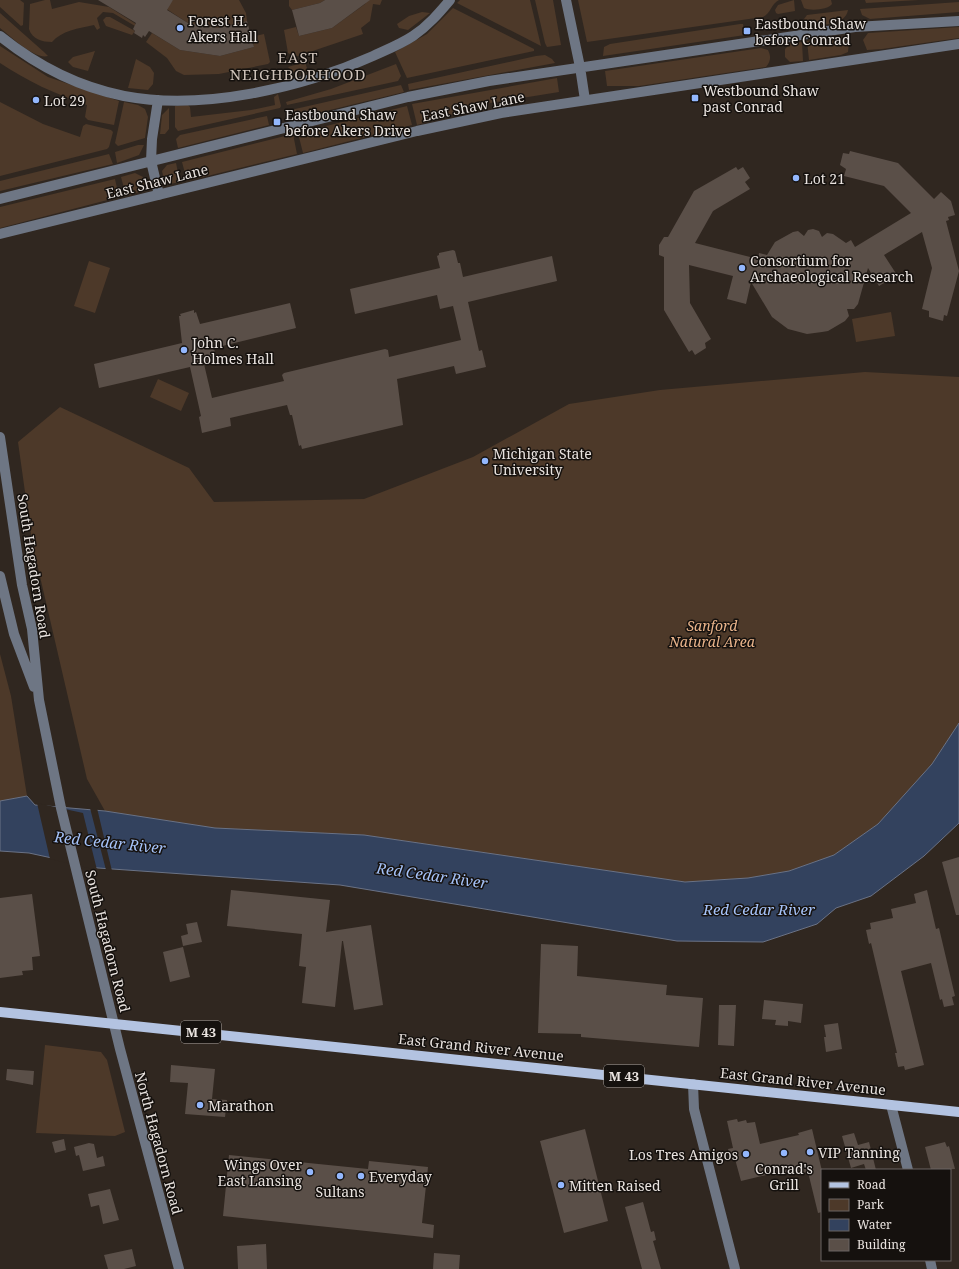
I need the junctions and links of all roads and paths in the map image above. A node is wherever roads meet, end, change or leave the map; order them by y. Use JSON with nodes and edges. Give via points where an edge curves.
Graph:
{"nodes":[{"id":1,"x":450,"y":0,"type":"edge"},
{"id":2,"x":566,"y":0,"type":"edge"},
{"id":3,"x":959,"y":21,"type":"edge"},
{"id":4,"x":0,"y":36,"type":"edge"},
{"id":5,"x":959,"y":44,"type":"edge"},
{"id":6,"x":580,"y":67,"type":"junction"},
{"id":7,"x":158,"y":100,"type":"junction"},
{"id":8,"x":585,"y":100,"type":"junction"},
{"id":9,"x":151,"y":161,"type":"junction"},
{"id":10,"x":159,"y":195,"type":"junction"},
{"id":11,"x":0,"y":199,"type":"edge"},
{"id":12,"x":0,"y":234,"type":"edge"},
{"id":13,"x":0,"y":437,"type":"edge"},
{"id":14,"x":0,"y":576,"type":"edge"},
{"id":15,"x":39,"y":700,"type":"junction"},
{"id":16,"x":0,"y":1012,"type":"edge"},
{"id":17,"x":114,"y":1023,"type":"junction"},
{"id":18,"x":693,"y":1084,"type":"junction"},
{"id":19,"x":891,"y":1105,"type":"junction"},
{"id":20,"x":959,"y":1112,"type":"edge"},
{"id":21,"x":908,"y":1169,"type":"edge"},
{"id":22,"x":179,"y":1269,"type":"edge"},
{"id":23,"x":735,"y":1269,"type":"edge"}],
"edges":[{"from":1,"to":7,"type":"street","via":[[427,25],[412,36],[389,49],[339,70],[254,92],[203,99]]},
{"from":2,"to":6,"type":"street"},
{"from":3,"to":6,"type":"street","name":"East Shaw Lane","via":[[855,27]]},
{"from":4,"to":7,"type":"street","via":[[34,60],[83,84],[124,96]]},
{"from":5,"to":8,"type":"street","name":"East Shaw Lane"},
{"from":6,"to":8,"type":"street"},
{"from":6,"to":9,"type":"street","name":"East Shaw Lane","via":[[408,97]]},
{"from":7,"to":9,"type":"street"},
{"from":8,"to":10,"type":"street","name":"East Shaw Lane","via":[[501,113],[417,131]]},
{"from":9,"to":10,"type":"street"},
{"from":9,"to":11,"type":"street","name":"East Shaw Lane"},
{"from":10,"to":12,"type":"street","name":"East Shaw Lane"},
{"from":13,"to":15,"type":"street","name":"South Hagadorn Road","via":[[22,585],[32,629]]},
{"from":14,"to":15,"type":"street","name":"South Hagadorn Road","via":[[14,634]]},
{"from":15,"to":17,"type":"street","name":"South Hagadorn Road","via":[[61,808]]},
{"from":16,"to":17,"type":"main road","name":"East Grand River Avenue","number":"M 43"},
{"from":17,"to":18,"type":"main road","name":"East Grand River Avenue","number":"M 43"},
{"from":17,"to":22,"type":"street","name":"North Hagadorn Road"},
{"from":18,"to":19,"type":"main road","name":"East Grand River Avenue","number":"M 43"},
{"from":18,"to":23,"type":"street","via":[[694,1109]]},
{"from":19,"to":20,"type":"main road","name":"East Grand River Avenue","number":"M 43"},
{"from":19,"to":21,"type":"street"}]}
